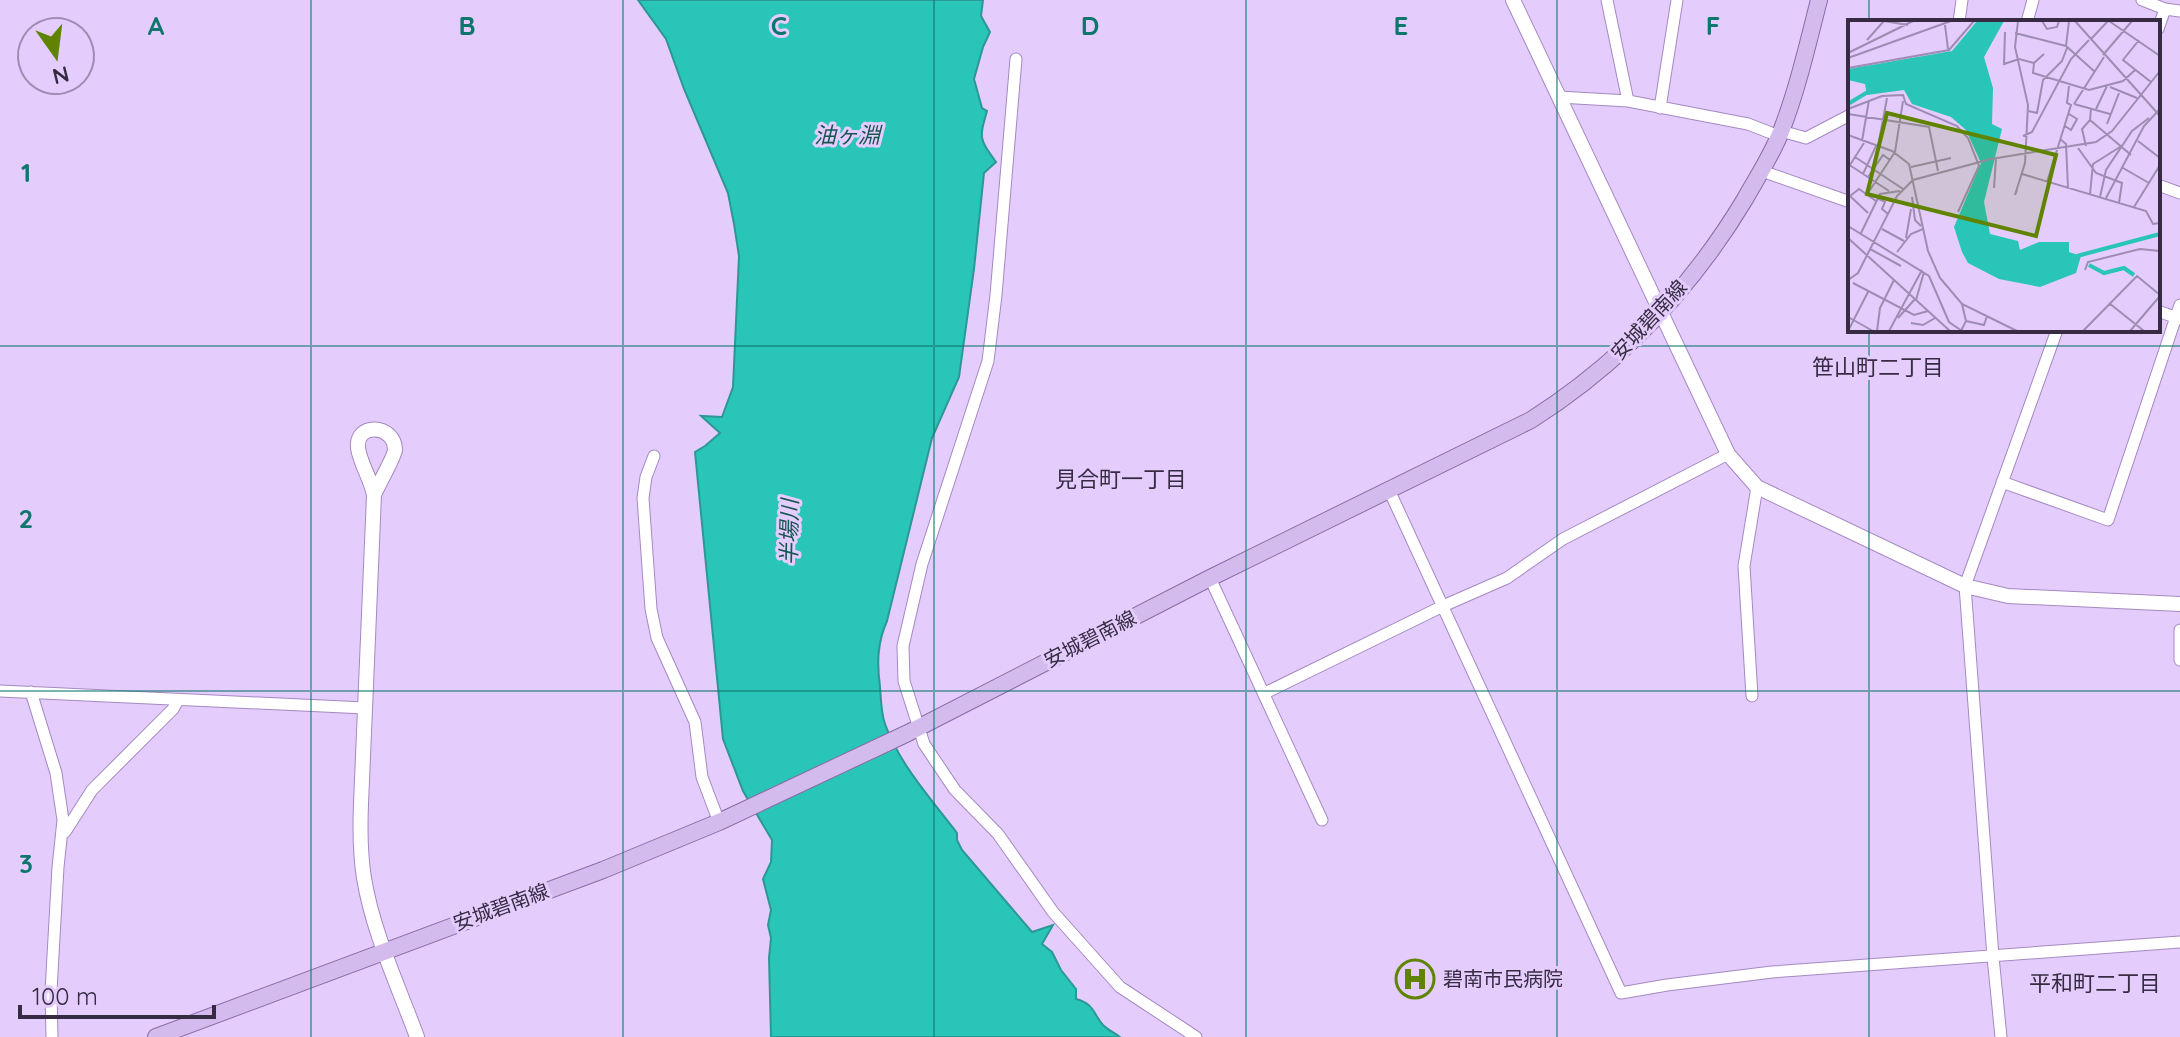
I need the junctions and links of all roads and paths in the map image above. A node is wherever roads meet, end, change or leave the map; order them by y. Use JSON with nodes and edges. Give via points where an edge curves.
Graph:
{"nodes":[{"id":1,"x":1513,"y":0,"type":"edge"},
{"id":2,"x":1607,"y":0,"type":"edge"},
{"id":3,"x":1677,"y":0,"type":"edge"},
{"id":4,"x":1819,"y":0,"type":"edge"},
{"id":5,"x":1962,"y":0,"type":"edge"},
{"id":6,"x":2033,"y":0,"type":"edge"},
{"id":7,"x":2142,"y":0,"type":"edge"},
{"id":8,"x":2165,"y":9,"type":"junction"},
{"id":9,"x":2180,"y":11,"type":"edge"},
{"id":10,"x":1959,"y":20,"type":"edge"},
{"id":11,"x":2028,"y":20,"type":"edge"},
{"id":12,"x":2160,"y":23,"type":"edge"},
{"id":13,"x":1016,"y":59,"type":"dead end"},
{"id":14,"x":1559,"y":97,"type":"junction"},
{"id":15,"x":1628,"y":101,"type":"junction"},
{"id":16,"x":1660,"y":108,"type":"junction"},
{"id":17,"x":1848,"y":116,"type":"edge"},
{"id":18,"x":1780,"y":134,"type":"junction"},
{"id":19,"x":1762,"y":171,"type":"junction"},
{"id":20,"x":2160,"y":186,"type":"edge"},
{"id":21,"x":2180,"y":193,"type":"edge"},
{"id":22,"x":1848,"y":201,"type":"edge"},
{"id":23,"x":1662,"y":312,"type":"junction"},
{"id":24,"x":2179,"y":314,"type":"edge"},
{"id":25,"x":2056,"y":332,"type":"edge"},
{"id":26,"x":1728,"y":454,"type":"junction"},
{"id":27,"x":654,"y":456,"type":"dead end"},
{"id":28,"x":2002,"y":482,"type":"junction"},
{"id":29,"x":1757,"y":487,"type":"junction"},
{"id":30,"x":1389,"y":490,"type":"junction"},
{"id":31,"x":374,"y":495,"type":"dead end"},
{"id":32,"x":1210,"y":578,"type":"junction"},
{"id":33,"x":1965,"y":586,"type":"junction"},
{"id":34,"x":2180,"y":604,"type":"edge"},
{"id":35,"x":1443,"y":606,"type":"junction"},
{"id":36,"x":2180,"y":630,"type":"edge"},
{"id":37,"x":2180,"y":660,"type":"edge"},
{"id":38,"x":0,"y":691,"type":"edge"},
{"id":39,"x":31,"y":692,"type":"junction"},
{"id":40,"x":1265,"y":693,"type":"junction"},
{"id":41,"x":1752,"y":696,"type":"dead end"},
{"id":42,"x":178,"y":700,"type":"junction"},
{"id":43,"x":365,"y":708,"type":"junction"},
{"id":44,"x":913,"y":730,"type":"junction"},
{"id":45,"x":1322,"y":820,"type":"dead end"},
{"id":46,"x":719,"y":822,"type":"junction"},
{"id":47,"x":63,"y":839,"type":"junction"},
{"id":48,"x":2180,"y":942,"type":"edge"},
{"id":49,"x":385,"y":951,"type":"junction"},
{"id":50,"x":1993,"y":957,"type":"junction"},
{"id":51,"x":52,"y":1037,"type":"edge"},
{"id":52,"x":156,"y":1037,"type":"edge"},
{"id":53,"x":417,"y":1037,"type":"edge"},
{"id":54,"x":1196,"y":1037,"type":"edge"},
{"id":55,"x":2001,"y":1037,"type":"edge"}],
"edges":[{"from":1,"to":14,"type":"street"},
{"from":2,"to":15,"type":"street"},
{"from":3,"to":16,"type":"street"},
{"from":4,"to":18,"type":"main road","name":"安城碧南線"},
{"from":5,"to":10,"type":"street"},
{"from":6,"to":11,"type":"street"},
{"from":7,"to":8,"type":"street"},
{"from":8,"to":9,"type":"street"},
{"from":8,"to":12,"type":"street"},
{"from":13,"to":44,"type":"street","via":[[988,361],[922,564],[903,646]]},
{"from":14,"to":15,"type":"street"},
{"from":14,"to":23,"type":"street"},
{"from":15,"to":16,"type":"street"},
{"from":16,"to":18,"type":"street"},
{"from":17,"to":18,"type":"street","via":[[1806,138]]},
{"from":18,"to":19,"type":"main road","name":"安城碧南線"},
{"from":19,"to":22,"type":"street"},
{"from":19,"to":23,"type":"main road","name":"安城碧南線","via":[[1721,239]]},
{"from":20,"to":21,"type":"street"},
{"from":23,"to":26,"type":"street"},
{"from":23,"to":30,"type":"main road","name":"安城碧南線","via":[[1569,396]]},
{"from":24,"to":28,"type":"street","via":[[2108,520]]},
{"from":25,"to":28,"type":"street"},
{"from":26,"to":29,"type":"street"},
{"from":26,"to":35,"type":"street","via":[[1563,539],[1507,578]]},
{"from":27,"to":46,"type":"street","via":[[643,498],[651,609],[657,638],[695,722],[702,777]]},
{"from":28,"to":33,"type":"street"},
{"from":29,"to":33,"type":"street"},
{"from":29,"to":41,"type":"street","via":[[1744,566]]},
{"from":30,"to":32,"type":"main road","name":"安城碧南線"},
{"from":30,"to":35,"type":"street"},
{"from":31,"to":43,"type":"street"},
{"from":32,"to":40,"type":"street"},
{"from":32,"to":44,"type":"main road","name":"安城碧南線"},
{"from":33,"to":34,"type":"street","via":[[2008,596]]},
{"from":33,"to":50,"type":"street"},
{"from":35,"to":40,"type":"street"},
{"from":35,"to":50,"type":"street","via":[[1621,993],[1772,972]]},
{"from":36,"to":37,"type":"street"},
{"from":38,"to":39,"type":"street"},
{"from":39,"to":42,"type":"street"},
{"from":39,"to":47,"type":"street","via":[[60,787]]},
{"from":40,"to":45,"type":"street"},
{"from":42,"to":43,"type":"street"},
{"from":42,"to":47,"type":"street","via":[[92,790]]},
{"from":43,"to":49,"type":"street","via":[[361,852],[367,894]]},
{"from":44,"to":46,"type":"main road","name":"安城碧南線"},
{"from":44,"to":54,"type":"street","via":[[955,790],[998,834],[1053,912],[1101,967],[1120,987]]},
{"from":46,"to":49,"type":"main road","name":"安城碧南線"},
{"from":47,"to":51,"type":"street"},
{"from":48,"to":50,"type":"street"},
{"from":49,"to":52,"type":"main road","name":"安城碧南線"},
{"from":49,"to":53,"type":"street"},
{"from":50,"to":55,"type":"street"}]}
